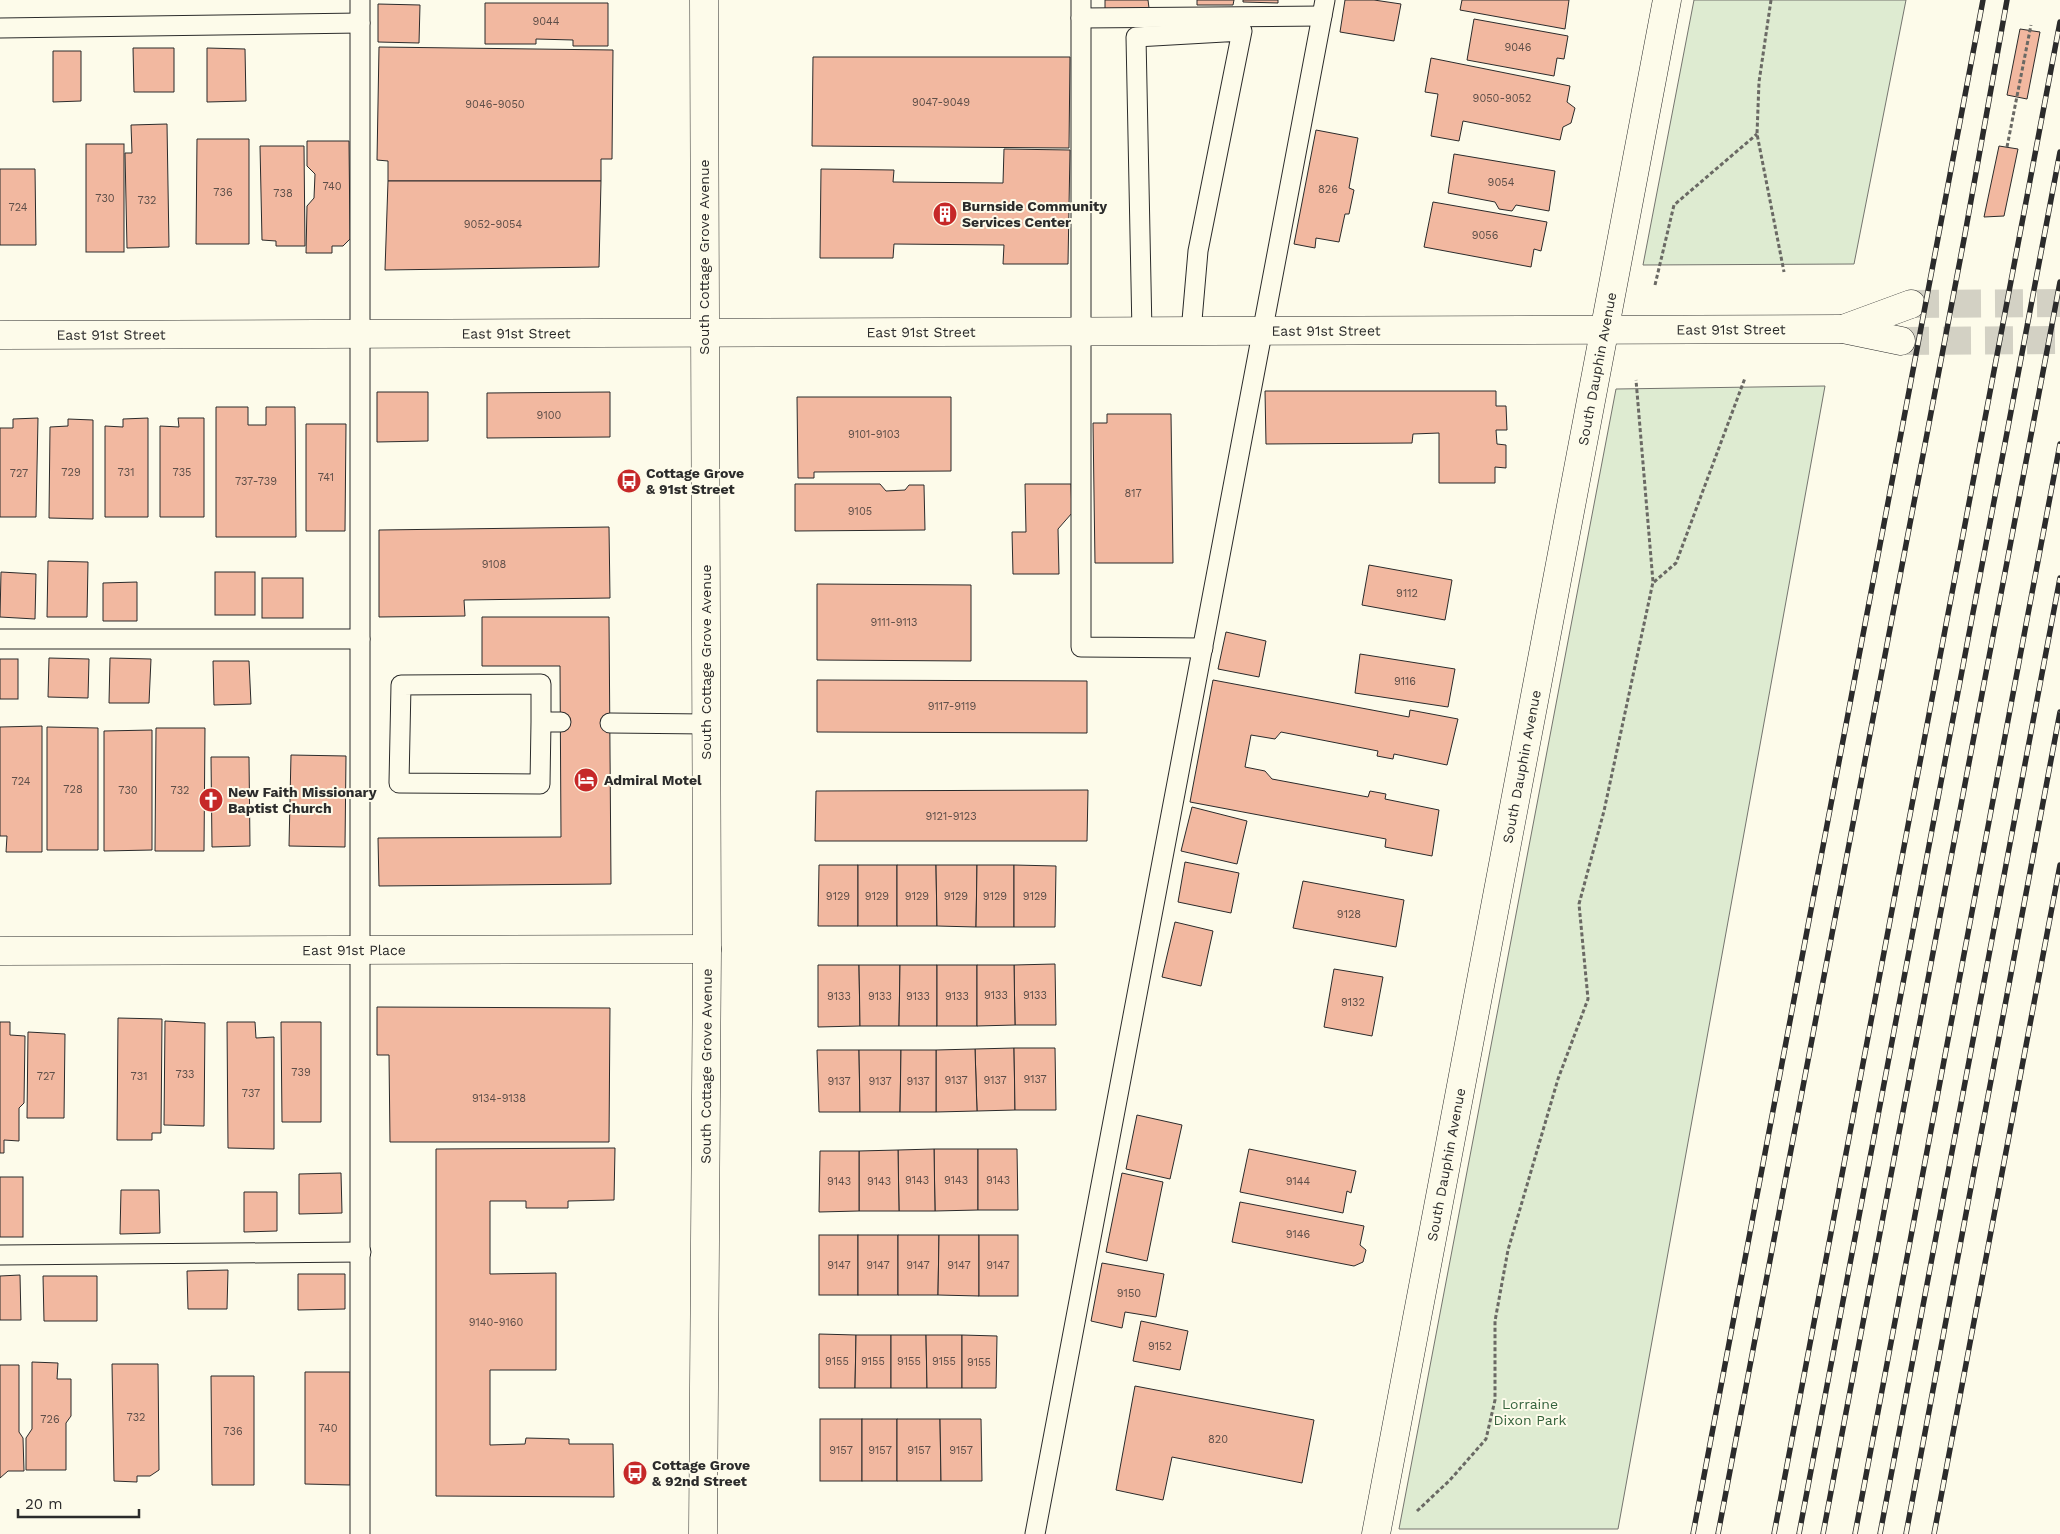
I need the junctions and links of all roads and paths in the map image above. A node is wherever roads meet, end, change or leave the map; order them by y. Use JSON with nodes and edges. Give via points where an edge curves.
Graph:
{"nodes":[{"id":1,"x":360,"y":0,"type":"edge"},
{"id":2,"x":704,"y":0,"type":"edge"},
{"id":3,"x":1667,"y":0,"type":"edge"},
{"id":4,"x":1771,"y":0,"type":"edge"},
{"id":5,"x":1324,"y":8,"type":"edge"},
{"id":6,"x":1081,"y":9,"type":"edge"},
{"id":7,"x":360,"y":23,"type":"junction"},
{"id":8,"x":2031,"y":25,"type":"dead end"},
{"id":9,"x":0,"y":28,"type":"edge"},
{"id":10,"x":1757,"y":134,"type":"junction"},
{"id":11,"x":2007,"y":147,"type":"dead end"},
{"id":12,"x":1784,"y":272,"type":"dead end"},
{"id":13,"x":1655,"y":285,"type":"dead end"},
{"id":14,"x":1911,"y":304,"type":"tunnel mouth"},
{"id":15,"x":1843,"y":329,"type":"junction"},
{"id":16,"x":1262,"y":331,"type":"junction"},
{"id":17,"x":1604,"y":331,"type":"junction"},
{"id":18,"x":1081,"y":332,"type":"junction"},
{"id":19,"x":1142,"y":332,"type":"junction"},
{"id":20,"x":1191,"y":332,"type":"junction"},
{"id":21,"x":360,"y":334,"type":"junction"},
{"id":22,"x":704,"y":334,"type":"junction"},
{"id":23,"x":0,"y":336,"type":"edge"},
{"id":24,"x":1901,"y":341,"type":"tunnel mouth"},
{"id":25,"x":1744,"y":378,"type":"dead end"},
{"id":26,"x":1636,"y":380,"type":"dead end"},
{"id":27,"x":1653,"y":582,"type":"junction"},
{"id":28,"x":0,"y":639,"type":"edge"},
{"id":29,"x":360,"y":639,"type":"junction"},
{"id":30,"x":1202,"y":648,"type":"junction"},
{"id":31,"x":541,"y":722,"type":"junction"},
{"id":32,"x":560,"y":722,"type":"dead end"},
{"id":33,"x":610,"y":723,"type":"dead end"},
{"id":34,"x":706,"y":724,"type":"junction"},
{"id":35,"x":360,"y":949,"type":"junction"},
{"id":36,"x":707,"y":949,"type":"junction"},
{"id":37,"x":0,"y":951,"type":"edge"},
{"id":38,"x":361,"y":1252,"type":"junction"},
{"id":39,"x":0,"y":1255,"type":"edge"},
{"id":40,"x":1411,"y":1517,"type":"dead end"},
{"id":41,"x":360,"y":1534,"type":"edge"},
{"id":42,"x":703,"y":1534,"type":"edge"},
{"id":43,"x":1035,"y":1534,"type":"edge"},
{"id":44,"x":1376,"y":1534,"type":"edge"}],
"edges":[{"from":1,"to":7,"type":"lane"},
{"from":2,"to":22,"type":"street","name":"South Cottage Grove Avenue"},
{"from":3,"to":17,"type":"street","name":"South Dauphin Avenue"},
{"from":4,"to":10,"type":"path","via":[[1759,82]]},
{"from":5,"to":6,"type":"lane"},
{"from":5,"to":16,"type":"lane"},
{"from":6,"to":18,"type":"lane"},
{"from":7,"to":9,"type":"lane"},
{"from":7,"to":21,"type":"lane"},
{"from":8,"to":11,"type":"path"},
{"from":10,"to":12,"type":"path"},
{"from":10,"to":13,"type":"path","via":[[1674,205]]},
{"from":14,"to":15,"type":"street","name":"East 91st Street"},
{"from":15,"to":17,"type":"street","name":"East 91st Street"},
{"from":15,"to":24,"type":"street","name":"East 91st Street"},
{"from":16,"to":17,"type":"street","name":"East 91st Street"},
{"from":16,"to":20,"type":"street","name":"East 91st Street"},
{"from":16,"to":30,"type":"lane"},
{"from":17,"to":44,"type":"street","name":"South Dauphin Avenue"},
{"from":18,"to":19,"type":"street","name":"East 91st Street"},
{"from":18,"to":22,"type":"street","name":"East 91st Street"},
{"from":18,"to":30,"type":"lane","via":[[1082,647]]},
{"from":19,"to":20,"type":"street","name":"East 91st Street"},
{"from":19,"to":20,"type":"lane","via":[[1136,37],[1242,31],[1198,252]]},
{"from":21,"to":22,"type":"street","name":"East 91st Street"},
{"from":21,"to":23,"type":"street","name":"East 91st Street"},
{"from":21,"to":29,"type":"lane"},
{"from":22,"to":34,"type":"street","name":"South Cottage Grove Avenue"},
{"from":25,"to":27,"type":"path","via":[[1676,563]]},
{"from":26,"to":27,"type":"path"},
{"from":27,"to":40,"type":"path","via":[[1604,811],[1580,904],[1588,999],[1558,1079],[1508,1250],[1496,1321],[1495,1400],[1486,1439]]},
{"from":28,"to":29,"type":"lane"},
{"from":29,"to":35,"type":"lane"},
{"from":30,"to":43,"type":"lane"},
{"from":31,"to":31,"type":"lane","via":[[541,684],[401,685],[399,783],[540,784]]},
{"from":31,"to":32,"type":"lane"},
{"from":33,"to":34,"type":"lane"},
{"from":34,"to":36,"type":"street","name":"South Cottage Grove Avenue"},
{"from":35,"to":36,"type":"street","name":"East 91st Place"},
{"from":35,"to":37,"type":"street","name":"East 91st Place"},
{"from":35,"to":38,"type":"lane"},
{"from":36,"to":42,"type":"street","name":"South Cottage Grove Avenue"},
{"from":38,"to":39,"type":"lane"},
{"from":38,"to":41,"type":"lane"}]}
